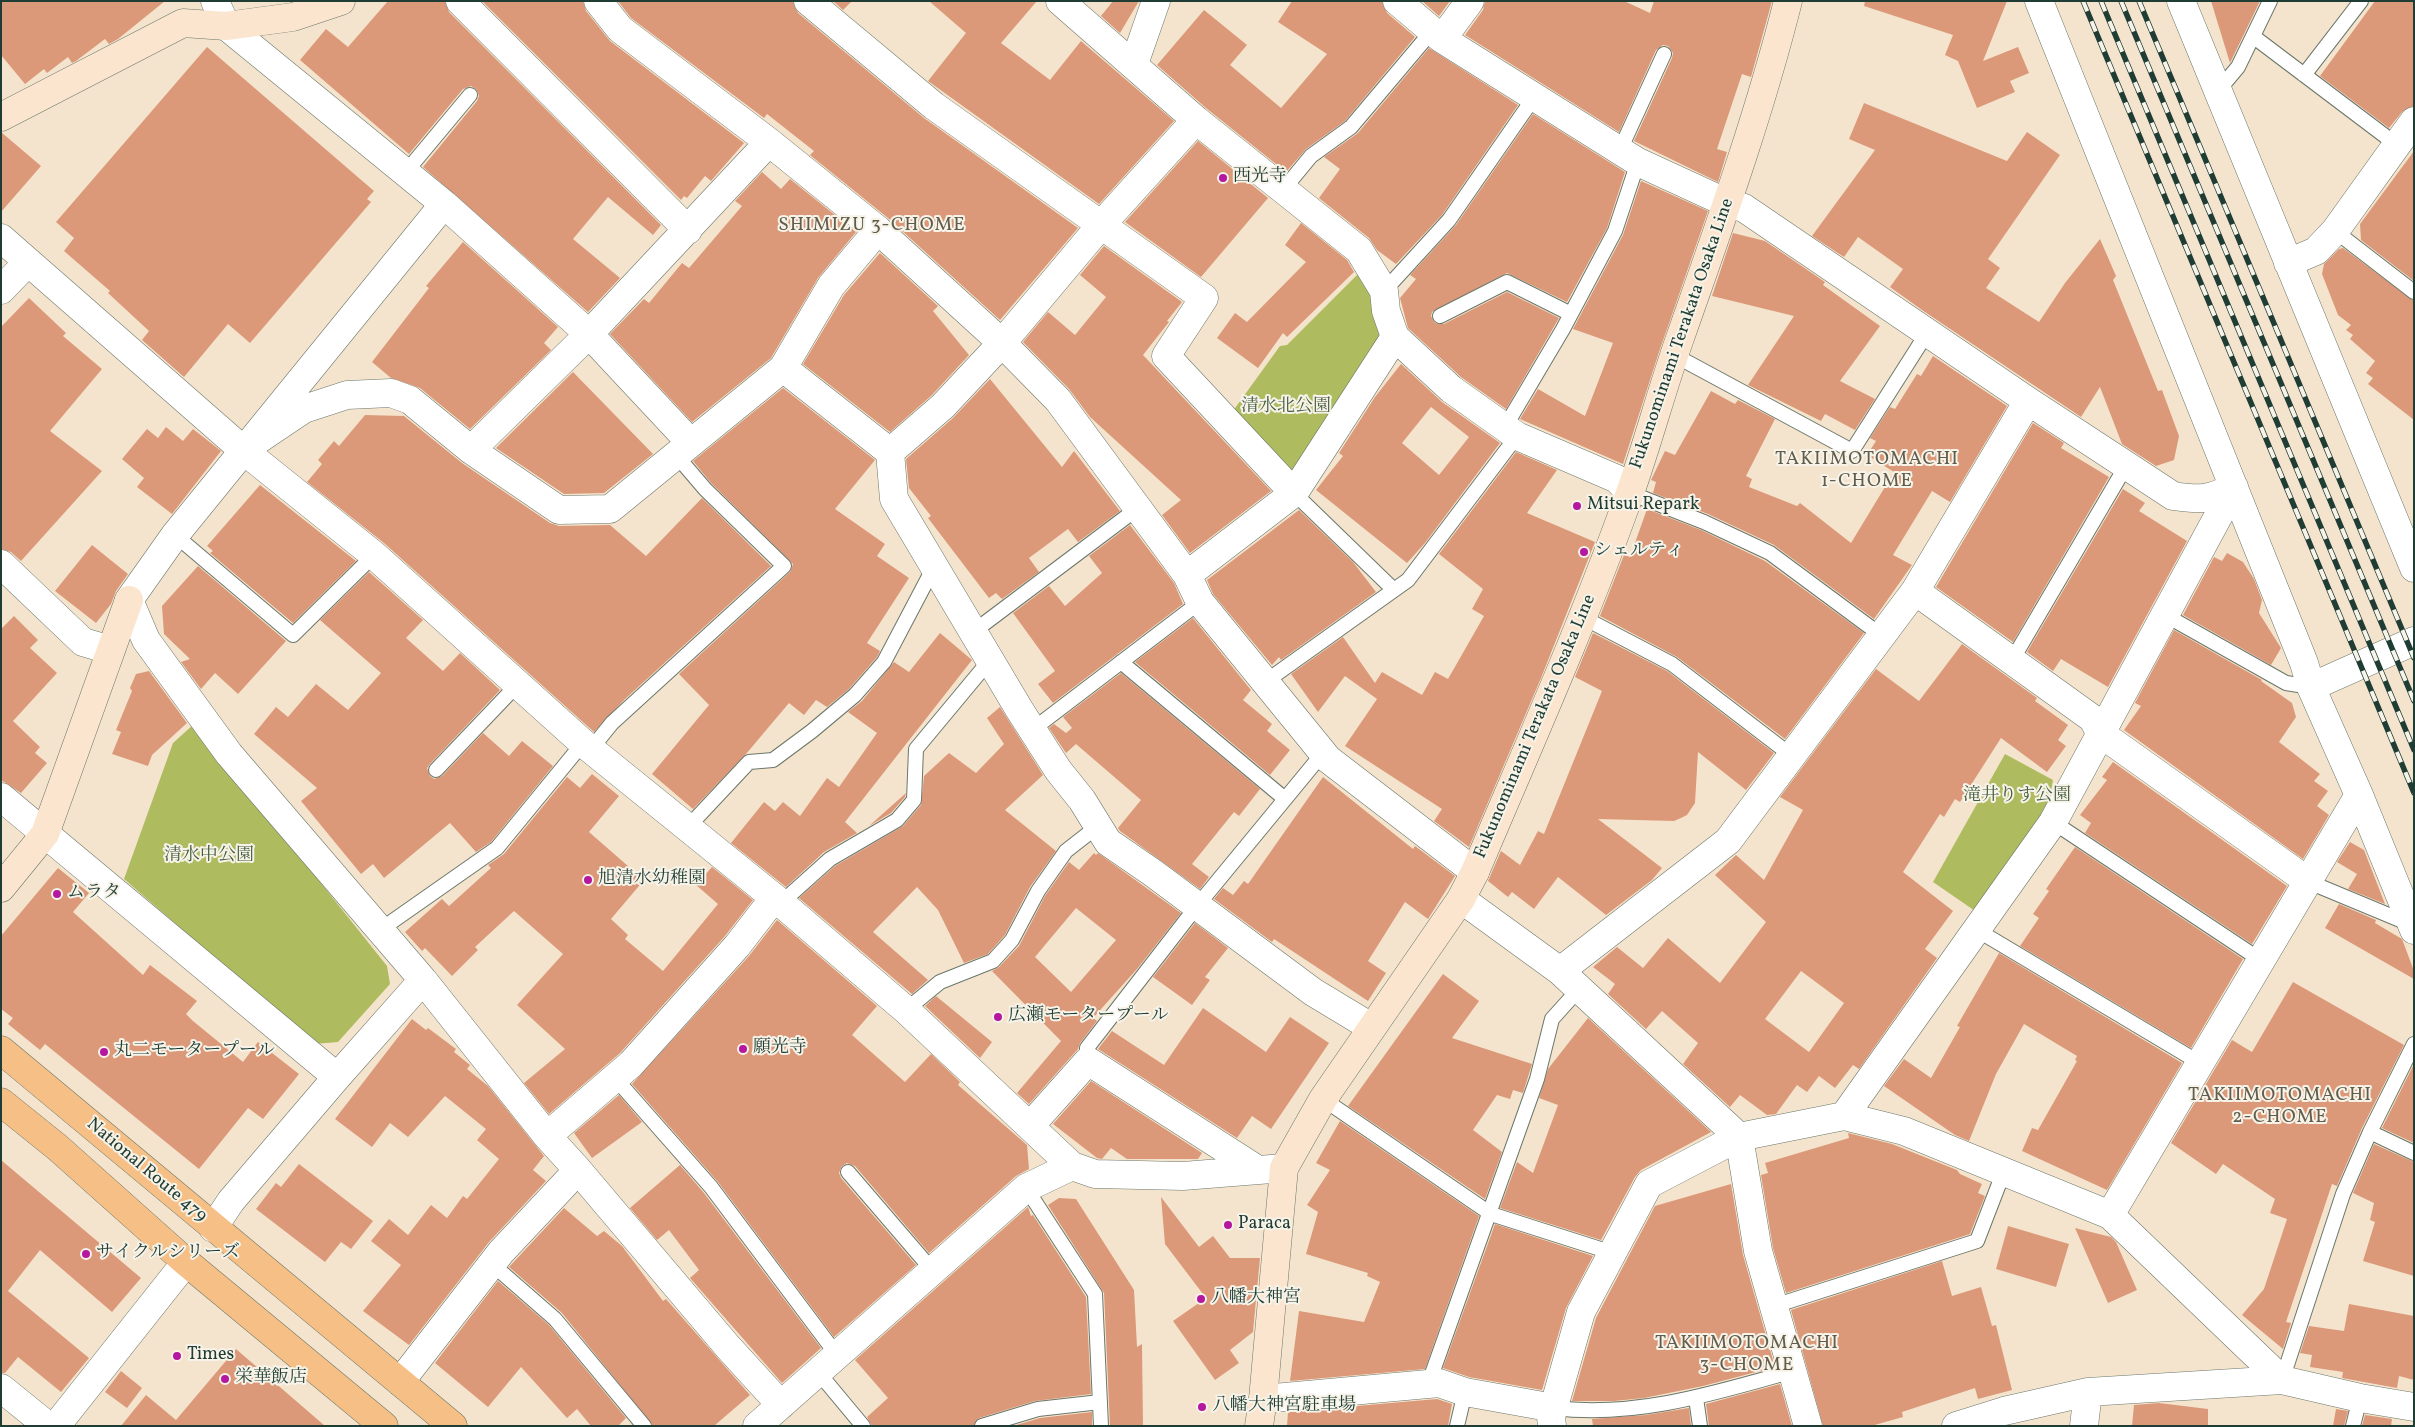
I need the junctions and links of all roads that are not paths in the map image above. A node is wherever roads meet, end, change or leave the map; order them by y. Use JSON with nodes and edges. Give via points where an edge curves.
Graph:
{"nodes":[{"id":1,"x":215,"y":1,"type":"edge"},
{"id":2,"x":341,"y":1,"type":"edge"},
{"id":3,"x":460,"y":1,"type":"edge"},
{"id":4,"x":598,"y":1,"type":"edge"},
{"id":5,"x":808,"y":1,"type":"edge"},
{"id":6,"x":1060,"y":1,"type":"edge"},
{"id":7,"x":1156,"y":1,"type":"edge"},
{"id":8,"x":1397,"y":1,"type":"edge"},
{"id":9,"x":1470,"y":1,"type":"edge"},
{"id":10,"x":1788,"y":1,"type":"edge"},
{"id":11,"x":2039,"y":1,"type":"edge"},
{"id":12,"x":2181,"y":1,"type":"edge"},
{"id":13,"x":2270,"y":1,"type":"edge"},
{"id":14,"x":2361,"y":1,"type":"edge"},
{"id":15,"x":226,"y":26,"type":"junction"},
{"id":16,"x":1437,"y":35,"type":"junction"},
{"id":17,"x":2254,"y":37,"type":"junction"},
{"id":18,"x":1664,"y":54,"type":"dead end"},
{"id":19,"x":1134,"y":64,"type":"junction"},
{"id":20,"x":2304,"y":75,"type":"junction"},
{"id":21,"x":2217,"y":92,"type":"junction"},
{"id":22,"x":470,"y":95,"type":"dead end"},
{"id":23,"x":1535,"y":96,"type":"junction"},
{"id":24,"x":1,"y":117,"type":"edge"},
{"id":25,"x":1196,"y":120,"type":"junction"},
{"id":26,"x":2414,"y":121,"type":"edge"},
{"id":27,"x":769,"y":142,"type":"junction"},
{"id":28,"x":2396,"y":145,"type":"junction"},
{"id":29,"x":1629,"y":156,"type":"junction"},
{"id":30,"x":405,"y":173,"type":"junction"},
{"id":31,"x":1283,"y":190,"type":"junction"},
{"id":32,"x":1727,"y":203,"type":"junction"},
{"id":33,"x":444,"y":204,"type":"junction"},
{"id":34,"x":1101,"y":225,"type":"junction"},
{"id":35,"x":688,"y":230,"type":"junction"},
{"id":36,"x":878,"y":230,"type":"junction"},
{"id":37,"x":2335,"y":231,"type":"junction"},
{"id":38,"x":1,"y":238,"type":"edge"},
{"id":39,"x":28,"y":262,"type":"junction"},
{"id":40,"x":2288,"y":263,"type":"junction"},
{"id":41,"x":1,"y":290,"type":"edge"},
{"id":42,"x":1384,"y":291,"type":"junction"},
{"id":43,"x":2414,"y":292,"type":"edge"},
{"id":44,"x":1571,"y":314,"type":"junction"},
{"id":45,"x":1440,"y":316,"type":"dead end"},
{"id":46,"x":1926,"y":333,"type":"junction"},
{"id":47,"x":589,"y":334,"type":"junction"},
{"id":48,"x":1395,"y":337,"type":"junction"},
{"id":49,"x":1002,"y":343,"type":"junction"},
{"id":50,"x":1674,"y":355,"type":"junction"},
{"id":51,"x":783,"y":368,"type":"junction"},
{"id":52,"x":2028,"y":401,"type":"junction"},
{"id":53,"x":1511,"y":432,"type":"junction"},
{"id":54,"x":683,"y":448,"type":"junction"},
{"id":55,"x":243,"y":450,"type":"junction"},
{"id":56,"x":471,"y":450,"type":"junction"},
{"id":57,"x":890,"y":452,"type":"junction"},
{"id":58,"x":2126,"y":466,"type":"junction"},
{"id":59,"x":2234,"y":487,"type":"junction"},
{"id":60,"x":1294,"y":493,"type":"junction"},
{"id":61,"x":1630,"y":493,"type":"junction"},
{"id":62,"x":1138,"y":508,"type":"junction"},
{"id":63,"x":175,"y":535,"type":"junction"},
{"id":64,"x":374,"y":555,"type":"junction"},
{"id":65,"x":1,"y":564,"type":"edge"},
{"id":66,"x":934,"y":567,"type":"junction"},
{"id":67,"x":2414,"y":568,"type":"edge"},
{"id":68,"x":1187,"y":575,"type":"junction"},
{"id":69,"x":1394,"y":590,"type":"junction"},
{"id":70,"x":1915,"y":591,"type":"junction"},
{"id":71,"x":129,"y":600,"type":"junction"},
{"id":72,"x":1200,"y":602,"type":"junction"},
{"id":73,"x":2165,"y":615,"type":"junction"},
{"id":74,"x":1582,"y":617,"type":"junction"},
{"id":75,"x":973,"y":632,"type":"junction"},
{"id":76,"x":1882,"y":636,"type":"junction"},
{"id":77,"x":2414,"y":641,"type":"edge"},
{"id":78,"x":110,"y":650,"type":"junction"},
{"id":79,"x":990,"y":660,"type":"junction"},
{"id":80,"x":1121,"y":662,"type":"junction"},
{"id":81,"x":2011,"y":662,"type":"junction"},
{"id":82,"x":1265,"y":682,"type":"junction"},
{"id":83,"x":518,"y":684,"type":"junction"},
{"id":84,"x":2311,"y":687,"type":"junction"},
{"id":85,"x":1032,"y":730,"type":"junction"},
{"id":86,"x":2100,"y":732,"type":"junction"},
{"id":87,"x":587,"y":746,"type":"junction"},
{"id":88,"x":1323,"y":753,"type":"junction"},
{"id":89,"x":1792,"y":756,"type":"junction"},
{"id":90,"x":436,"y":770,"type":"dead end"},
{"id":91,"x":2359,"y":796,"type":"junction"},
{"id":92,"x":1,"y":797,"type":"edge"},
{"id":93,"x":1285,"y":799,"type":"junction"},
{"id":94,"x":2053,"y":822,"type":"junction"},
{"id":95,"x":1098,"y":826,"type":"junction"},
{"id":96,"x":688,"y":827,"type":"junction"},
{"id":97,"x":45,"y":834,"type":"junction"},
{"id":98,"x":1475,"y":872,"type":"junction"},
{"id":99,"x":2309,"y":882,"type":"junction"},
{"id":100,"x":1,"y":888,"type":"edge"},
{"id":101,"x":1462,"y":899,"type":"junction"},
{"id":102,"x":778,"y":901,"type":"junction"},
{"id":103,"x":1197,"y":906,"type":"junction"},
{"id":104,"x":2412,"y":927,"type":"edge"},
{"id":105,"x":380,"y":930,"type":"junction"},
{"id":106,"x":1977,"y":930,"type":"junction"},
{"id":107,"x":2262,"y":961,"type":"junction"},
{"id":108,"x":1560,"y":970,"type":"junction"},
{"id":109,"x":423,"y":980,"type":"junction"},
{"id":110,"x":1579,"y":989,"type":"junction"},
{"id":111,"x":906,"y":1010,"type":"junction"},
{"id":112,"x":1371,"y":1027,"type":"junction"},
{"id":113,"x":2414,"y":1044,"type":"edge"},
{"id":114,"x":1,"y":1050,"type":"edge"},
{"id":115,"x":1088,"y":1062,"type":"junction"},
{"id":116,"x":2200,"y":1063,"type":"junction"},
{"id":117,"x":337,"y":1077,"type":"junction"},
{"id":118,"x":616,"y":1078,"type":"junction"},
{"id":119,"x":1323,"y":1099,"type":"junction"},
{"id":120,"x":1,"y":1102,"type":"edge"},
{"id":121,"x":1844,"y":1116,"type":"junction"},
{"id":122,"x":1030,"y":1126,"type":"junction"},
{"id":123,"x":2370,"y":1132,"type":"junction"},
{"id":124,"x":547,"y":1136,"type":"junction"},
{"id":125,"x":1739,"y":1137,"type":"junction"},
{"id":126,"x":2414,"y":1153,"type":"edge"},
{"id":127,"x":1072,"y":1166,"type":"junction"},
{"id":128,"x":1271,"y":1169,"type":"junction"},
{"id":129,"x":578,"y":1170,"type":"junction"},
{"id":130,"x":2004,"y":1171,"type":"junction"},
{"id":131,"x":848,"y":1172,"type":"dead end"},
{"id":132,"x":1026,"y":1188,"type":"junction"},
{"id":133,"x":1491,"y":1214,"type":"junction"},
{"id":134,"x":2110,"y":1215,"type":"junction"},
{"id":135,"x":213,"y":1228,"type":"junction"},
{"id":136,"x":1612,"y":1253,"type":"junction"},
{"id":137,"x":186,"y":1262,"type":"junction"},
{"id":138,"x":492,"y":1264,"type":"junction"},
{"id":139,"x":933,"y":1271,"type":"junction"},
{"id":140,"x":1774,"y":1306,"type":"junction"},
{"id":141,"x":827,"y":1363,"type":"junction"},
{"id":142,"x":1794,"y":1371,"type":"junction"},
{"id":143,"x":2282,"y":1380,"type":"junction"},
{"id":144,"x":400,"y":1382,"type":"junction"},
{"id":145,"x":1428,"y":1385,"type":"junction"},
{"id":146,"x":1,"y":1388,"type":"edge"},
{"id":147,"x":1465,"y":1392,"type":"junction"},
{"id":148,"x":2088,"y":1392,"type":"junction"},
{"id":149,"x":1696,"y":1398,"type":"junction"},
{"id":150,"x":2360,"y":1398,"type":"junction"},
{"id":151,"x":1264,"y":1400,"type":"junction"},
{"id":152,"x":1100,"y":1402,"type":"junction"},
{"id":153,"x":781,"y":1405,"type":"junction"},
{"id":154,"x":2414,"y":1407,"type":"edge"},
{"id":155,"x":1553,"y":1417,"type":"edge"},
{"id":156,"x":638,"y":1423,"type":"edge"},
{"id":157,"x":48,"y":1426,"type":"edge"},
{"id":158,"x":56,"y":1426,"type":"edge"},
{"id":159,"x":384,"y":1426,"type":"edge"},
{"id":160,"x":453,"y":1426,"type":"edge"},
{"id":161,"x":757,"y":1426,"type":"edge"},
{"id":162,"x":863,"y":1426,"type":"edge"},
{"id":163,"x":982,"y":1426,"type":"edge"},
{"id":164,"x":1101,"y":1426,"type":"edge"},
{"id":165,"x":1259,"y":1426,"type":"edge"},
{"id":166,"x":1457,"y":1426,"type":"edge"},
{"id":167,"x":1700,"y":1426,"type":"edge"},
{"id":168,"x":1808,"y":1426,"type":"edge"},
{"id":169,"x":1956,"y":1426,"type":"edge"},
{"id":170,"x":2084,"y":1426,"type":"edge"},
{"id":171,"x":2353,"y":1426,"type":"edge"}],
"edges":[{"from":1,"to":15,"type":"street"},
{"from":2,"to":15,"type":"main road","via":[[293,17]]},
{"from":3,"to":35,"type":"street"},
{"from":4,"to":27,"type":"street","via":[[620,29]]},
{"from":5,"to":34,"type":"street","via":[[934,106]]},
{"from":6,"to":19,"type":"street"},
{"from":7,"to":19,"type":"street"},
{"from":8,"to":16,"type":"street"},
{"from":9,"to":16,"type":"street"},
{"from":10,"to":32,"type":"main road","name":"Fukunominami Terakata Osaka Line","via":[[1776,50]]},
{"from":11,"to":59,"type":"street"},
{"from":12,"to":21,"type":"street"},
{"from":13,"to":17,"type":"lane"},
{"from":14,"to":20,"type":"lane"},
{"from":15,"to":24,"type":"main road","via":[[183,23]]},
{"from":15,"to":30,"type":"street"},
{"from":16,"to":23,"type":"street"},
{"from":16,"to":31,"type":"lane","via":[[1350,126],[1311,156]]},
{"from":17,"to":20,"type":"lane"},
{"from":17,"to":21,"type":"lane","via":[[2238,67]]},
{"from":18,"to":29,"type":"lane"},
{"from":19,"to":25,"type":"street"},
{"from":20,"to":28,"type":"lane"},
{"from":21,"to":40,"type":"street"},
{"from":22,"to":30,"type":"lane"},
{"from":23,"to":29,"type":"street"},
{"from":23,"to":42,"type":"lane","via":[[1450,220]]},
{"from":25,"to":31,"type":"street"},
{"from":25,"to":34,"type":"street"},
{"from":26,"to":28,"type":"street"},
{"from":27,"to":35,"type":"street"},
{"from":27,"to":36,"type":"street"},
{"from":28,"to":37,"type":"street"},
{"from":29,"to":32,"type":"street"},
{"from":29,"to":44,"type":"lane","via":[[1615,231]]},
{"from":30,"to":33,"type":"street"},
{"from":31,"to":42,"type":"street","via":[[1359,250]]},
{"from":32,"to":46,"type":"street","via":[[1744,208]]},
{"from":32,"to":50,"type":"main road","name":"Fukunominami Terakata Osaka Line"},
{"from":33,"to":47,"type":"street"},
{"from":33,"to":55,"type":"street"},
{"from":34,"to":49,"type":"street"},
{"from":34,"to":60,"type":"street","via":[[1204,298],[1166,356]]},
{"from":35,"to":47,"type":"street"},
{"from":36,"to":49,"type":"street"},
{"from":36,"to":51,"type":"street","via":[[830,286]]},
{"from":37,"to":40,"type":"street","via":[[2316,251]]},
{"from":37,"to":43,"type":"lane"},
{"from":38,"to":39,"type":"street"},
{"from":39,"to":41,"type":"street"},
{"from":39,"to":55,"type":"street"},
{"from":40,"to":67,"type":"street"},
{"from":42,"to":48,"type":"street"},
{"from":44,"to":45,"type":"lane","via":[[1507,282]]},
{"from":44,"to":53,"type":"lane"},
{"from":46,"to":50,"type":"lane","via":[[1852,451]]},
{"from":46,"to":52,"type":"street"},
{"from":47,"to":54,"type":"street"},
{"from":47,"to":56,"type":"street"},
{"from":48,"to":53,"type":"street","via":[[1451,389]]},
{"from":48,"to":60,"type":"street"},
{"from":49,"to":57,"type":"street","via":[[943,406]]},
{"from":49,"to":62,"type":"street","via":[[1058,400]]},
{"from":50,"to":61,"type":"main road","name":"Fukunominami Terakata Osaka Line"},
{"from":51,"to":54,"type":"street"},
{"from":51,"to":57,"type":"street"},
{"from":52,"to":58,"type":"street"},
{"from":52,"to":70,"type":"street"},
{"from":53,"to":61,"type":"street","via":[[1617,479]]},
{"from":53,"to":69,"type":"lane","via":[[1408,580]]},
{"from":54,"to":56,"type":"street","via":[[610,509],[559,510]]},
{"from":54,"to":87,"type":"lane","via":[[722,506],[784,566]]},
{"from":55,"to":56,"type":"street","via":[[304,409],[346,395],[391,393],[410,400]]},
{"from":55,"to":63,"type":"street"},
{"from":55,"to":64,"type":"street"},
{"from":57,"to":66,"type":"street","via":[[894,499]]},
{"from":58,"to":59,"type":"street","via":[[2172,496],[2196,500],[2215,497]]},
{"from":58,"to":81,"type":"lane"},
{"from":59,"to":73,"type":"street"},
{"from":59,"to":84,"type":"street"},
{"from":60,"to":68,"type":"street"},
{"from":60,"to":69,"type":"lane"},
{"from":61,"to":74,"type":"main road","name":"Fukunominami Terakata Osaka Line"},
{"from":61,"to":76,"type":"lane","via":[[1770,553]]},
{"from":62,"to":68,"type":"street"},
{"from":62,"to":75,"type":"lane"},
{"from":63,"to":64,"type":"lane","via":[[293,635]]},
{"from":63,"to":71,"type":"street"},
{"from":64,"to":83,"type":"street"},
{"from":65,"to":78,"type":"street","via":[[84,642]]},
{"from":66,"to":75,"type":"street"},
{"from":66,"to":96,"type":"lane","via":[[884,662],[855,695],[773,760],[750,762]]},
{"from":68,"to":72,"type":"street"},
{"from":69,"to":82,"type":"lane"},
{"from":70,"to":76,"type":"street"},
{"from":70,"to":81,"type":"street"},
{"from":71,"to":78,"type":"main road"},
{"from":71,"to":105,"type":"street","via":[[146,640],[229,754]]},
{"from":72,"to":80,"type":"lane"},
{"from":72,"to":82,"type":"street"},
{"from":73,"to":84,"type":"lane","via":[[2286,683]]},
{"from":73,"to":86,"type":"street"},
{"from":74,"to":89,"type":"lane","via":[[1672,664]]},
{"from":74,"to":98,"type":"main road","name":"Fukunominami Terakata Osaka Line"},
{"from":75,"to":79,"type":"street"},
{"from":76,"to":89,"type":"street"},
{"from":77,"to":84,"type":"street"},
{"from":78,"to":97,"type":"main road"},
{"from":79,"to":85,"type":"street"},
{"from":79,"to":102,"type":"lane","via":[[916,749],[914,800],[897,820],[830,859]]},
{"from":80,"to":85,"type":"lane"},
{"from":80,"to":93,"type":"lane"},
{"from":81,"to":86,"type":"street","via":[[2093,720]]},
{"from":82,"to":88,"type":"street"},
{"from":83,"to":87,"type":"street"},
{"from":83,"to":90,"type":"lane"},
{"from":84,"to":91,"type":"street"},
{"from":85,"to":95,"type":"street"},
{"from":86,"to":94,"type":"street"},
{"from":86,"to":99,"type":"street"},
{"from":87,"to":96,"type":"street"},
{"from":87,"to":105,"type":"lane","via":[[497,848]]},
{"from":88,"to":93,"type":"lane"},
{"from":88,"to":98,"type":"street"},
{"from":89,"to":108,"type":"street","via":[[1728,841]]},
{"from":91,"to":99,"type":"street"},
{"from":91,"to":104,"type":"street"},
{"from":92,"to":97,"type":"street"},
{"from":93,"to":103,"type":"lane"},
{"from":94,"to":106,"type":"street"},
{"from":94,"to":107,"type":"lane"},
{"from":95,"to":103,"type":"street","via":[[1108,842]]},
{"from":95,"to":111,"type":"lane","via":[[1066,851],[1038,891],[1012,940],[994,961],[940,982]]},
{"from":96,"to":102,"type":"street"},
{"from":97,"to":100,"type":"main road"},
{"from":97,"to":117,"type":"street"},
{"from":98,"to":101,"type":"main road","name":"Fukunominami Terakata Osaka Line"},
{"from":99,"to":104,"type":"lane"},
{"from":99,"to":107,"type":"street"},
{"from":101,"to":108,"type":"street"},
{"from":101,"to":112,"type":"main road","name":"Fukunominami Terakata Osaka Line"},
{"from":102,"to":111,"type":"street"},
{"from":102,"to":118,"type":"street"},
{"from":103,"to":112,"type":"street","via":[[1313,992]]},
{"from":103,"to":115,"type":"lane","via":[[1088,1048]]},
{"from":105,"to":109,"type":"street"},
{"from":106,"to":116,"type":"lane"},
{"from":106,"to":121,"type":"street"},
{"from":107,"to":116,"type":"street"},
{"from":108,"to":110,"type":"street"},
{"from":109,"to":117,"type":"street"},
{"from":109,"to":124,"type":"street"},
{"from":110,"to":125,"type":"street"},
{"from":110,"to":133,"type":"lane","via":[[1552,1019],[1537,1079]]},
{"from":111,"to":122,"type":"street"},
{"from":112,"to":119,"type":"main road","name":"Fukunominami Terakata Osaka Line"},
{"from":113,"to":123,"type":"lane"},
{"from":114,"to":135,"type":"highway","name":"National Route 479"},
{"from":115,"to":122,"type":"street"},
{"from":115,"to":128,"type":"street"},
{"from":116,"to":134,"type":"street"},
{"from":117,"to":135,"type":"street"},
{"from":118,"to":124,"type":"street"},
{"from":118,"to":141,"type":"lane","via":[[710,1187]]},
{"from":119,"to":128,"type":"main road","name":"Fukunominami Terakata Osaka Line"},
{"from":119,"to":133,"type":"lane"},
{"from":120,"to":137,"type":"highway","via":[[57,1147]]},
{"from":121,"to":125,"type":"street"},
{"from":121,"to":130,"type":"street","via":[[1904,1131]]},
{"from":122,"to":127,"type":"street"},
{"from":123,"to":126,"type":"lane"},
{"from":123,"to":143,"type":"lane","via":[[2343,1194]]},
{"from":124,"to":129,"type":"street"},
{"from":125,"to":136,"type":"street","via":[[1649,1184]]},
{"from":125,"to":140,"type":"street","via":[[1758,1251]]},
{"from":127,"to":128,"type":"street","via":[[1095,1174],[1173,1176]]},
{"from":127,"to":132,"type":"street"},
{"from":128,"to":151,"type":"main road","name":"Fukunominami Terakata Osaka Line"},
{"from":129,"to":138,"type":"street"},
{"from":129,"to":153,"type":"street"},
{"from":130,"to":134,"type":"street"},
{"from":130,"to":140,"type":"lane","via":[[1977,1241]]},
{"from":131,"to":139,"type":"lane"},
{"from":132,"to":139,"type":"street"},
{"from":132,"to":152,"type":"lane","via":[[1095,1294]]},
{"from":133,"to":136,"type":"lane"},
{"from":133,"to":145,"type":"lane"},
{"from":134,"to":143,"type":"street"},
{"from":135,"to":144,"type":"highway","name":"National Route 479"},
{"from":136,"to":155,"type":"street","via":[[1581,1312]]},
{"from":137,"to":158,"type":"street"},
{"from":137,"to":159,"type":"highway"},
{"from":138,"to":144,"type":"street"},
{"from":138,"to":156,"type":"lane","via":[[554,1320]]},
{"from":139,"to":141,"type":"street"},
{"from":140,"to":142,"type":"street"},
{"from":141,"to":153,"type":"street"},
{"from":141,"to":162,"type":"lane"},
{"from":142,"to":149,"type":"lane"},
{"from":142,"to":168,"type":"street"},
{"from":143,"to":148,"type":"street"},
{"from":143,"to":150,"type":"street"},
{"from":144,"to":160,"type":"highway","name":"National Route 479"},
{"from":145,"to":147,"type":"street","via":[[1439,1384]]},
{"from":145,"to":151,"type":"street"},
{"from":146,"to":157,"type":"street"},
{"from":147,"to":155,"type":"street"},
{"from":147,"to":166,"type":"lane"},
{"from":148,"to":169,"type":"street","via":[[2004,1411]]},
{"from":148,"to":170,"type":"street"},
{"from":149,"to":155,"type":"lane"},
{"from":149,"to":167,"type":"lane"},
{"from":150,"to":154,"type":"street"},
{"from":150,"to":171,"type":"lane"},
{"from":151,"to":165,"type":"main road","name":"Fukunominami Terakata Osaka Line"},
{"from":152,"to":163,"type":"lane","via":[[1038,1409]]},
{"from":152,"to":164,"type":"lane"},
{"from":153,"to":161,"type":"street"}]}
